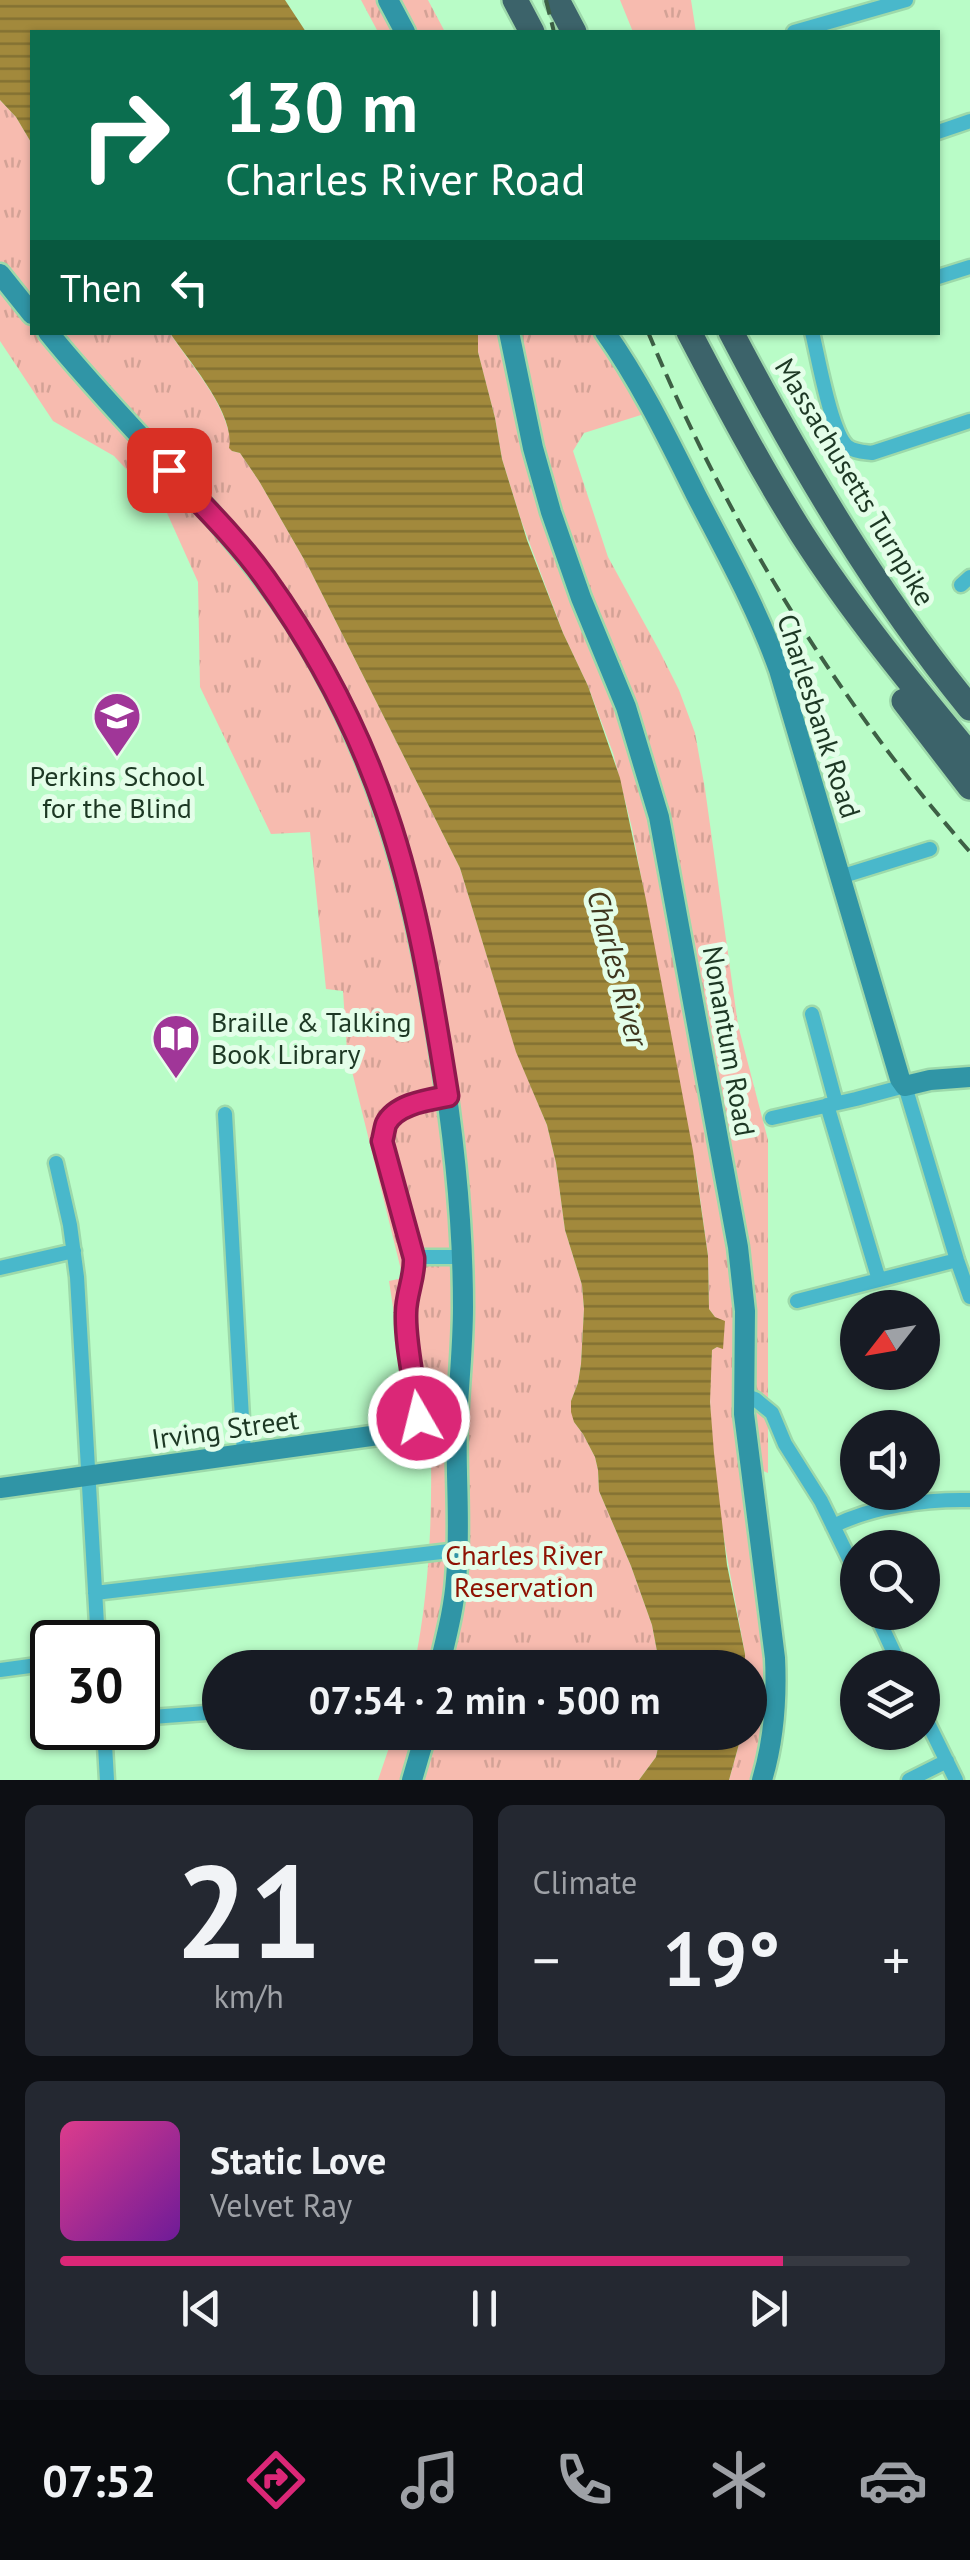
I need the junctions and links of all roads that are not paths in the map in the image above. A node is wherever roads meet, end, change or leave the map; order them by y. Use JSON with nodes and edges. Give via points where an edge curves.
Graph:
{"nodes":[{"id":1,"x":388,"y":0,"type":"edge"},
{"id":2,"x":515,"y":0,"type":"edge"},
{"id":3,"x":556,"y":0,"type":"edge"},
{"id":4,"x":906,"y":0,"type":"edge"},
{"id":5,"x":571,"y":28,"type":"edge"},
{"id":6,"x":404,"y":30,"type":"edge"},
{"id":7,"x":531,"y":30,"type":"edge"},
{"id":8,"x":801,"y":30,"type":"edge"},
{"id":9,"x":970,"y":122,"type":"edge"},
{"id":10,"x":940,"y":131,"type":"edge"},
{"id":11,"x":970,"y":266,"type":"edge"},
{"id":12,"x":0,"y":274,"type":"edge"},
{"id":13,"x":940,"y":276,"type":"edge"},
{"id":14,"x":30,"y":312,"type":"edge"},
{"id":15,"x":50,"y":335,"type":"edge"},
{"id":16,"x":511,"y":335,"type":"edge"},
{"id":17,"x":607,"y":335,"type":"edge"},
{"id":18,"x":691,"y":335,"type":"edge"},
{"id":19,"x":733,"y":335,"type":"edge"},
{"id":20,"x":813,"y":335,"type":"edge"},
{"id":21,"x":970,"y":421,"type":"edge"},
{"id":22,"x":803,"y":535,"type":"junction"},
{"id":23,"x":850,"y":539,"type":"junction"},
{"id":24,"x":970,"y":679,"type":"edge"},
{"id":25,"x":970,"y":708,"type":"edge"},
{"id":26,"x":970,"y":755,"type":"edge"},
{"id":27,"x":970,"y":788,"type":"edge"},
{"id":28,"x":930,"y":850,"type":"dead end"},
{"id":29,"x":840,"y":878,"type":"junction"},
{"id":30,"x":812,"y":1014,"type":"dead end"},
{"id":31,"x":885,"y":1027,"type":"junction"},
{"id":32,"x":970,"y":1076,"type":"edge"},
{"id":33,"x":941,"y":1079,"type":"junction"},
{"id":34,"x":904,"y":1086,"type":"junction"},
{"id":35,"x":448,"y":1096,"type":"junction"},
{"id":36,"x":831,"y":1104,"type":"junction"},
{"id":37,"x":225,"y":1114,"type":"dead end"},
{"id":38,"x":772,"y":1118,"type":"dead end"},
{"id":39,"x":56,"y":1163,"type":"dead end"},
{"id":40,"x":74,"y":1251,"type":"junction"},
{"id":41,"x":462,"y":1257,"type":"junction"},
{"id":42,"x":414,"y":1258,"type":"junction"},
{"id":43,"x":956,"y":1260,"type":"junction"},
{"id":44,"x":0,"y":1268,"type":"edge"},
{"id":45,"x":879,"y":1280,"type":"junction"},
{"id":46,"x":970,"y":1297,"type":"edge"},
{"id":47,"x":797,"y":1301,"type":"dead end"},
{"id":48,"x":744,"y":1395,"type":"junction"},
{"id":49,"x":457,"y":1424,"type":"junction"},
{"id":50,"x":421,"y":1428,"type":"junction"},
{"id":51,"x":244,"y":1454,"type":"junction"},
{"id":52,"x":90,"y":1475,"type":"junction"},
{"id":53,"x":0,"y":1488,"type":"edge"},
{"id":54,"x":970,"y":1500,"type":"edge"},
{"id":55,"x":833,"y":1526,"type":"junction"},
{"id":56,"x":840,"y":1540,"type":"edge"},
{"id":57,"x":458,"y":1550,"type":"junction"},
{"id":58,"x":95,"y":1594,"type":"junction"},
{"id":59,"x":97,"y":1620,"type":"edge"},
{"id":60,"x":444,"y":1650,"type":"edge"},
{"id":61,"x":30,"y":1666,"type":"edge"},
{"id":62,"x":0,"y":1670,"type":"edge"},
{"id":63,"x":202,"y":1713,"type":"edge"},
{"id":64,"x":160,"y":1716,"type":"edge"},
{"id":65,"x":940,"y":1748,"type":"edge"},
{"id":66,"x":106,"y":1750,"type":"edge"},
{"id":67,"x":421,"y":1750,"type":"edge"},
{"id":68,"x":947,"y":1762,"type":"junction"},
{"id":69,"x":108,"y":1780,"type":"edge"},
{"id":70,"x":412,"y":1780,"type":"edge"},
{"id":71,"x":762,"y":1780,"type":"edge"},
{"id":72,"x":909,"y":1780,"type":"edge"},
{"id":73,"x":956,"y":1780,"type":"edge"}],
"edges":[{"from":1,"to":6,"type":"street"},
{"from":2,"to":7,"type":"highway"},
{"from":3,"to":5,"type":"highway"},
{"from":4,"to":8,"type":"street"},
{"from":9,"to":10,"type":"street"},
{"from":11,"to":13,"type":"street"},
{"from":12,"to":14,"type":"street"},
{"from":15,"to":35,"type":"street","via":[[245,553],[322,669],[395,838]]},
{"from":16,"to":48,"type":"street","name":"Nonantum Road","via":[[550,512],[631,720],[659,817],[741,1269]]},
{"from":17,"to":29,"type":"street","name":"Charlesbank Road","via":[[637,380],[756,611]]},
{"from":18,"to":22,"type":"highway"},
{"from":19,"to":23,"type":"highway","name":"Massachusetts Turnpike"},
{"from":20,"to":21,"type":"street","via":[[834,421],[847,446],[872,453]]},
{"from":22,"to":26,"type":"highway"},
{"from":22,"to":27,"type":"highway","via":[[842,615]]},
{"from":23,"to":24,"type":"highway"},
{"from":23,"to":25,"type":"highway","name":"Massachusetts Turnpike"},
{"from":28,"to":29,"type":"street"},
{"from":29,"to":31,"type":"street","name":"Charlesbank Road"},
{"from":30,"to":36,"type":"street"},
{"from":31,"to":33,"type":"street","name":"Charlesbank Road","via":[[911,1068]]},
{"from":31,"to":34,"type":"street","name":"Charlesbank Road"},
{"from":32,"to":33,"type":"street"},
{"from":33,"to":34,"type":"street"},
{"from":34,"to":36,"type":"street"},
{"from":34,"to":43,"type":"street","name":"Charlesbank Road"},
{"from":35,"to":41,"type":"street"},
{"from":35,"to":42,"type":"street","via":[[408,1106],[385,1125],[386,1161]]},
{"from":36,"to":38,"type":"street"},
{"from":36,"to":45,"type":"street"},
{"from":37,"to":51,"type":"street"},
{"from":39,"to":40,"type":"street"},
{"from":40,"to":44,"type":"street"},
{"from":40,"to":52,"type":"street"},
{"from":41,"to":42,"type":"street"},
{"from":41,"to":49,"type":"street"},
{"from":42,"to":50,"type":"street","via":[[405,1319]]},
{"from":43,"to":45,"type":"street"},
{"from":43,"to":46,"type":"street","name":"Charlesbank Road"},
{"from":45,"to":47,"type":"street"},
{"from":48,"to":55,"type":"street","via":[[772,1413]]},
{"from":48,"to":71,"type":"street","name":"Nonantum Road","via":[[775,1658],[774,1716]]},
{"from":49,"to":50,"type":"street","name":"Irving Street"},
{"from":49,"to":57,"type":"street"},
{"from":50,"to":51,"type":"street","name":"Irving Street"},
{"from":51,"to":52,"type":"street","name":"Irving Street"},
{"from":52,"to":53,"type":"street","name":"Irving Street"},
{"from":52,"to":58,"type":"street"},
{"from":54,"to":55,"type":"street","via":[[907,1505]]},
{"from":55,"to":56,"type":"street"},
{"from":57,"to":58,"type":"street"},
{"from":57,"to":60,"type":"street"},
{"from":58,"to":59,"type":"street"},
{"from":61,"to":62,"type":"street"},
{"from":63,"to":64,"type":"street"},
{"from":65,"to":68,"type":"street"},
{"from":66,"to":69,"type":"street"},
{"from":67,"to":70,"type":"street"},
{"from":68,"to":72,"type":"street"},
{"from":68,"to":73,"type":"street"}]}
